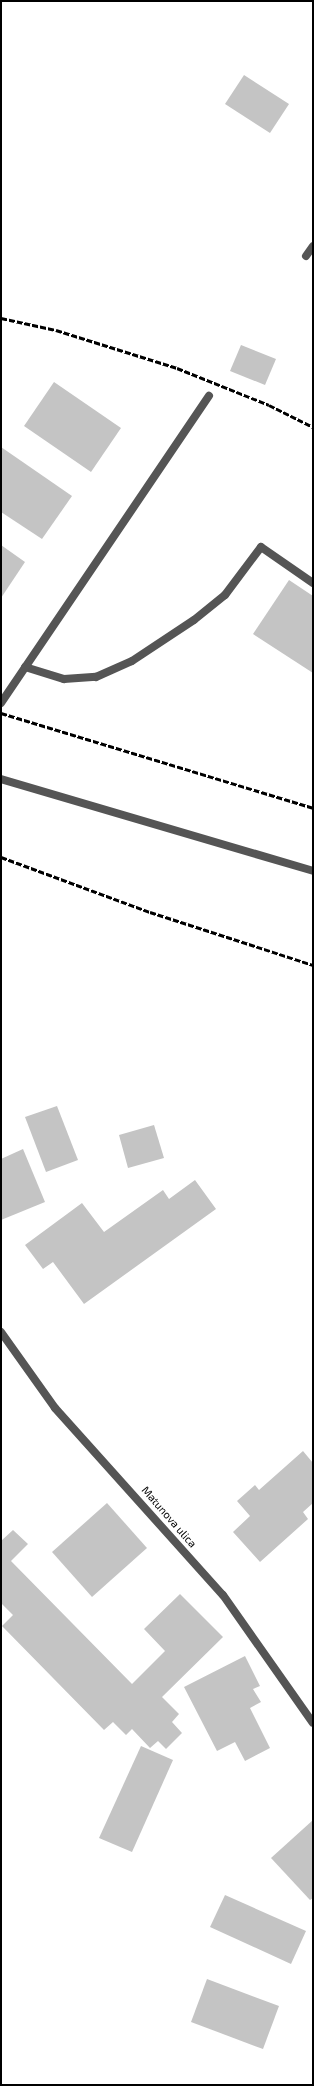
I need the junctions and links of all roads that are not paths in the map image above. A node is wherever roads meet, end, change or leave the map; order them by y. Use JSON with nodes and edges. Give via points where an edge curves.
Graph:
{"nodes":[{"id":1,"x":313,"y":246,"type":"edge"},
{"id":2,"x":306,"y":256,"type":"dead end"},
{"id":3,"x":209,"y":396,"type":"dead end"},
{"id":4,"x":313,"y":583,"type":"edge"},
{"id":5,"x":25,"y":667,"type":"junction"},
{"id":6,"x":1,"y":703,"type":"edge"},
{"id":7,"x":1,"y":779,"type":"edge"},
{"id":8,"x":313,"y":871,"type":"edge"},
{"id":9,"x":1,"y":1332,"type":"edge"},
{"id":10,"x":313,"y":1723,"type":"edge"}],
"edges":[{"from":1,"to":2,"type":"street"},
{"from":3,"to":5,"type":"street"},
{"from":4,"to":5,"type":"street","via":[[261,547],[225,595],[194,620],[132,661],[96,677],[70,678]]},
{"from":5,"to":6,"type":"street"},
{"from":7,"to":8,"type":"street"},
{"from":9,"to":10,"type":"street","name":"Matunova ulica","via":[[55,1408],[223,1595]]}]}
